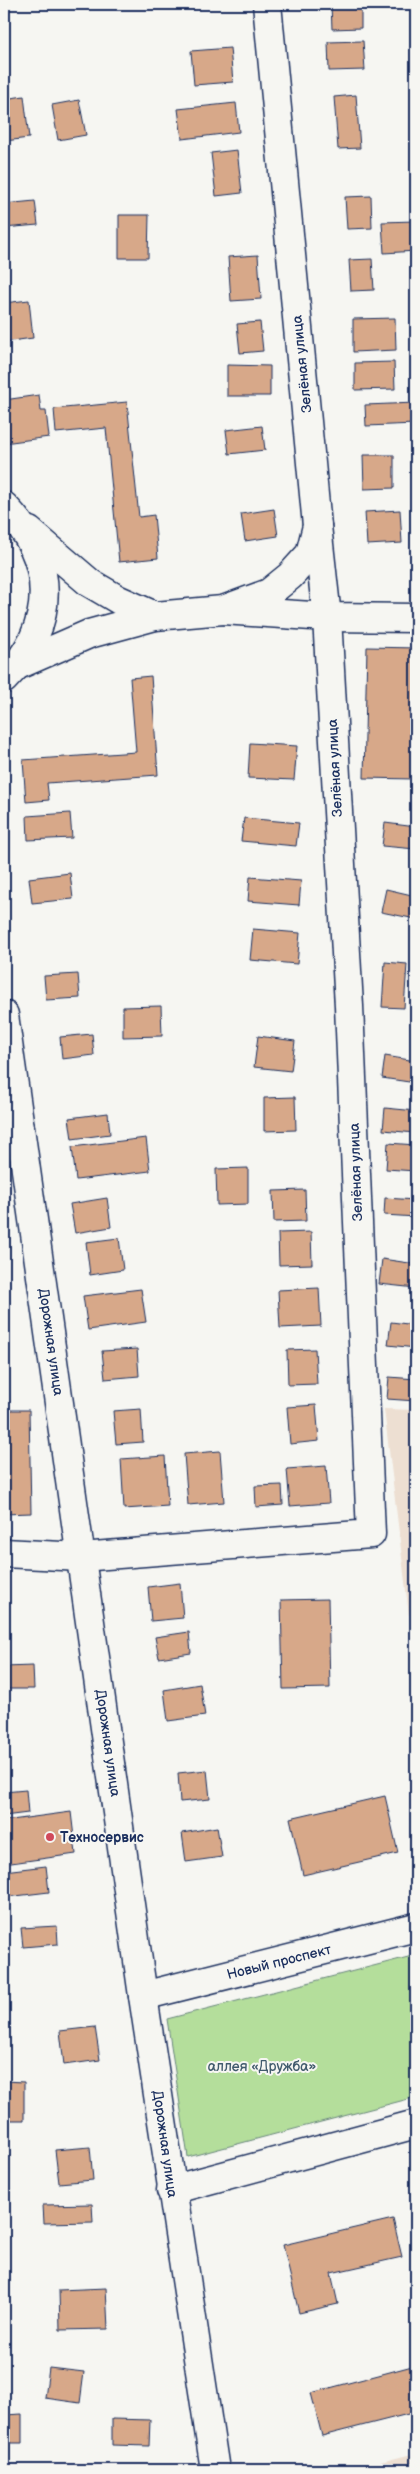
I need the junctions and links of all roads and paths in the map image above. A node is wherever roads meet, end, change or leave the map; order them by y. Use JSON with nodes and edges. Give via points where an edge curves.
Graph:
{"nodes":[{"id":1,"x":267,"y":4,"type":"edge"},
{"id":2,"x":12,"y":515,"type":"edge"},
{"id":3,"x":317,"y":526,"type":"junction"},
{"id":4,"x":223,"y":610,"type":"junction"},
{"id":5,"x":155,"y":616,"type":"junction"},
{"id":6,"x":327,"y":617,"type":"junction"},
{"id":7,"x":416,"y":618,"type":"edge"},
{"id":8,"x":7,"y":676,"type":"edge"},
{"id":9,"x":4,"y":1015,"type":"edge"},
{"id":10,"x":4,"y":1553,"type":"edge"},
{"id":11,"x":81,"y":1557,"type":"junction"},
{"id":12,"x":416,"y":1927,"type":"edge"},
{"id":13,"x":143,"y":1996,"type":"junction"},
{"id":14,"x":416,"y":2124,"type":"edge"},
{"id":15,"x":171,"y":2190,"type":"junction"},
{"id":16,"x":215,"y":2470,"type":"edge"}],
"edges":[{"from":1,"to":3,"type":"main road","name":"Зелёная улица"},
{"from":2,"to":5,"type":"main road","via":[[90,583]]},
{"from":2,"to":8,"type":"main road","via":[[35,547],[42,572],[44,599],[40,625],[29,649]]},
{"from":3,"to":4,"type":"main road","via":[[310,554],[290,576],[269,592]]},
{"from":3,"to":6,"type":"main road","name":"Зелёная улица"},
{"from":4,"to":5,"type":"main road"},
{"from":4,"to":6,"type":"main road"},
{"from":5,"to":8,"type":"main road","via":[[88,634]]},
{"from":6,"to":7,"type":"main road"},
{"from":6,"to":11,"type":"main road","name":"Зелёная улица","via":[[349,1006],[371,1534]]},
{"from":9,"to":11,"type":"main road","name":"Дорожная улица"},
{"from":10,"to":11,"type":"main road"},
{"from":11,"to":13,"type":"main road","name":"Дорожная улица"},
{"from":12,"to":13,"type":"main road","name":"Новый проспект"},
{"from":13,"to":15,"type":"main road","name":"Дорожная улица"},
{"from":14,"to":15,"type":"main road"},
{"from":15,"to":16,"type":"main road","name":"Дорожная улица"}]}
